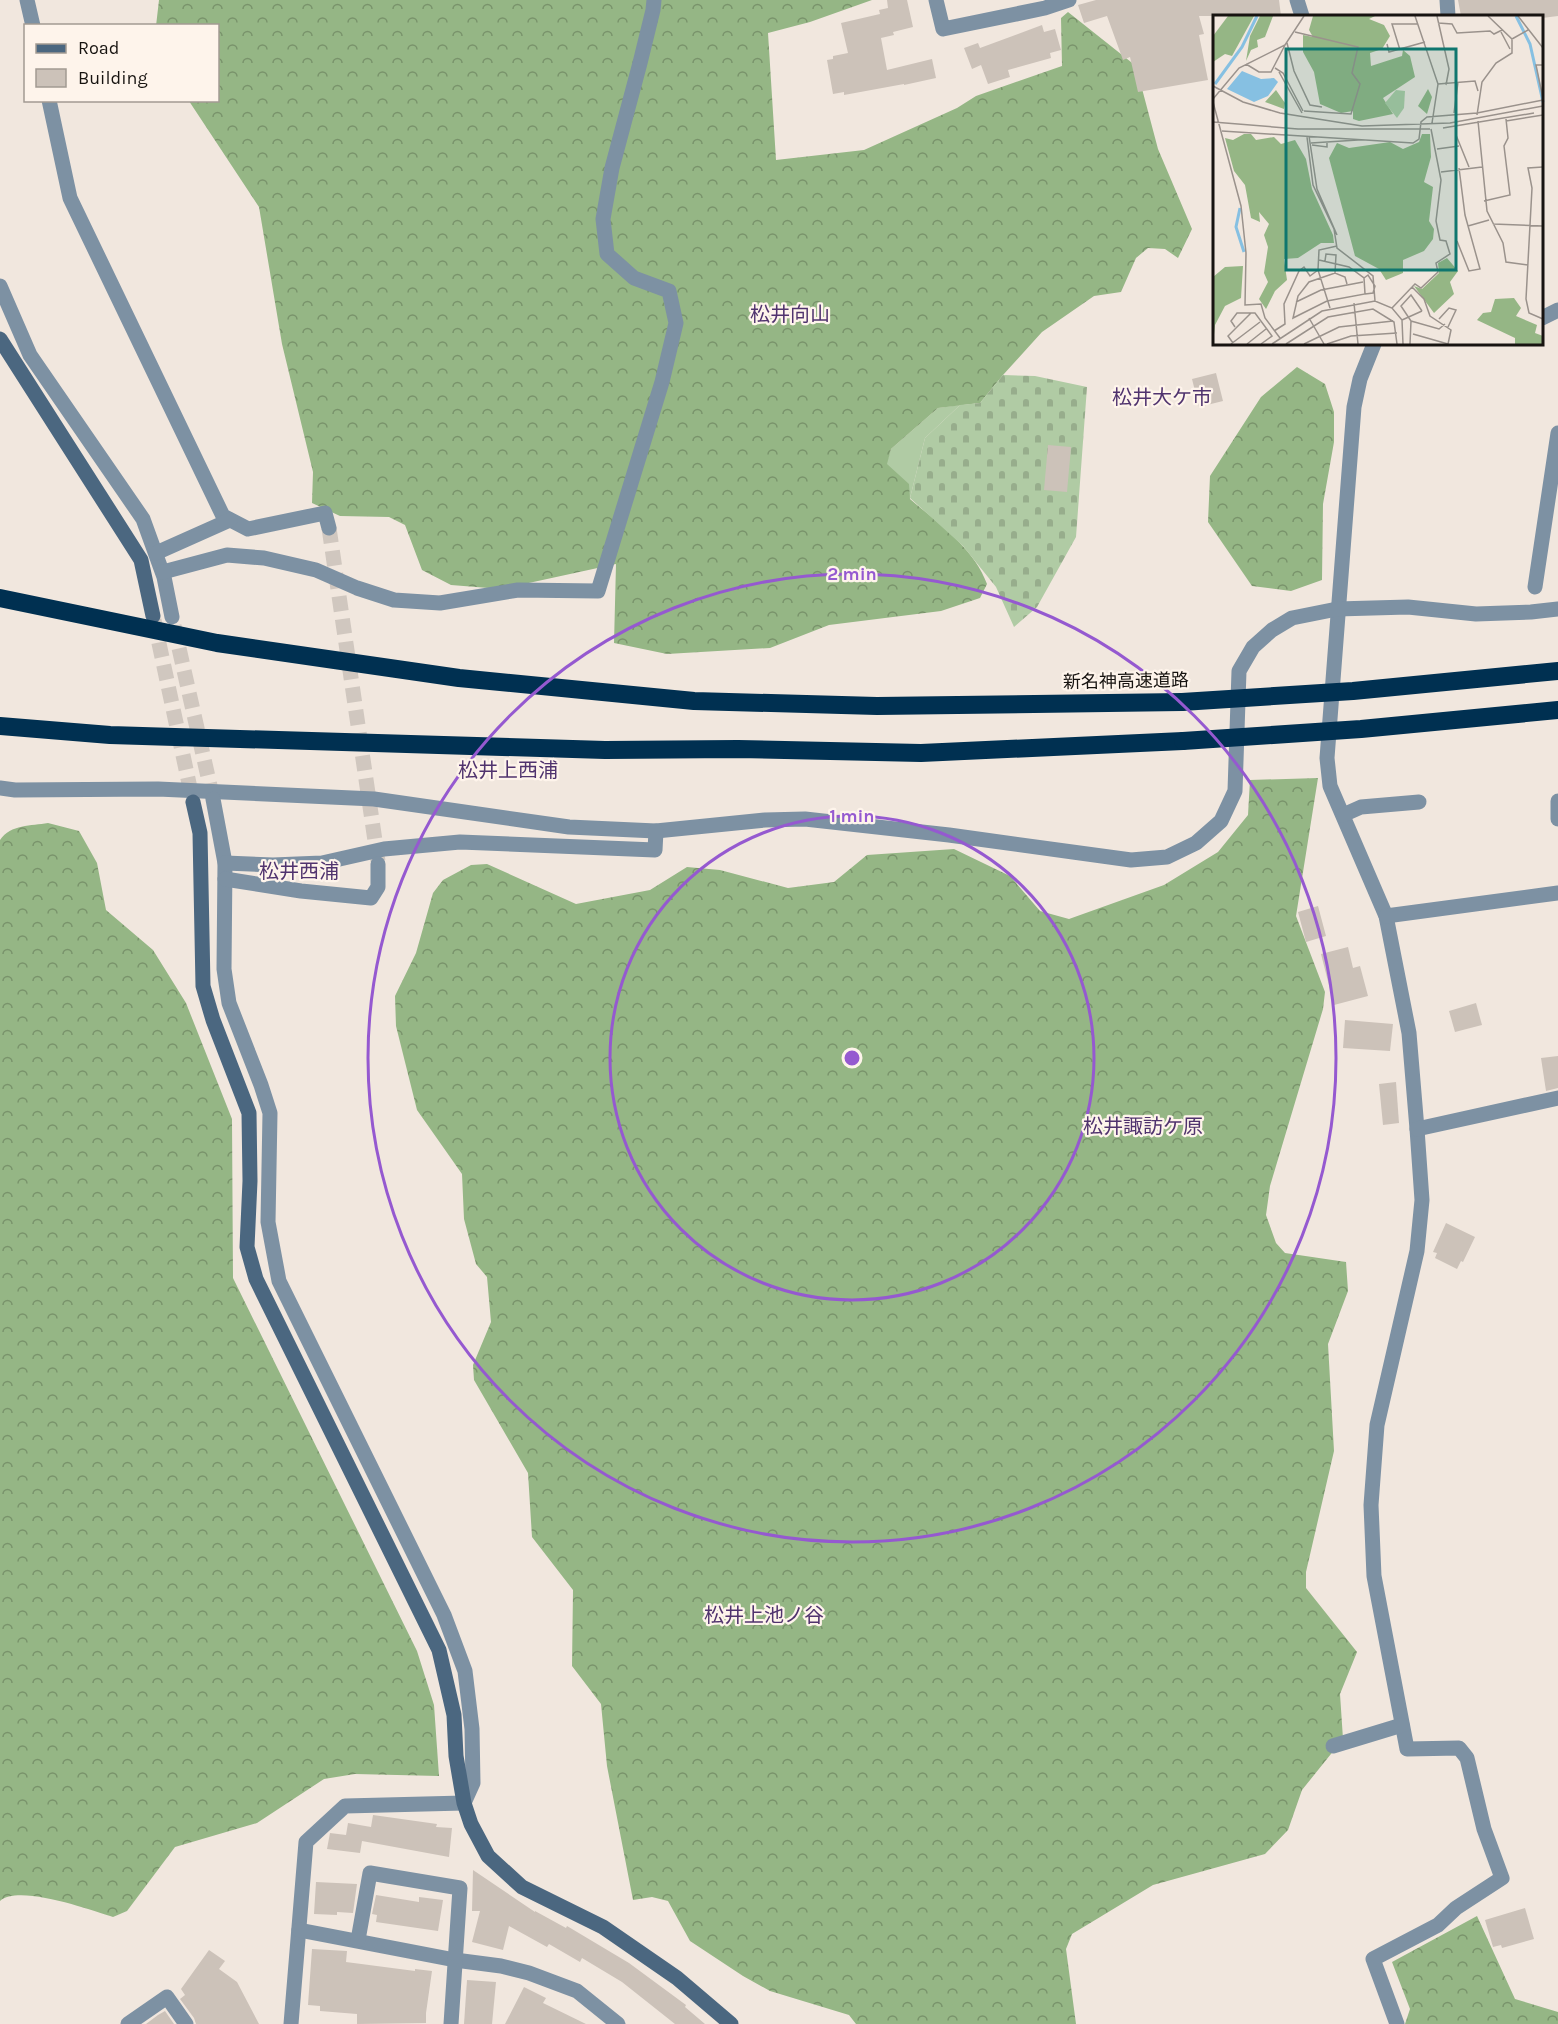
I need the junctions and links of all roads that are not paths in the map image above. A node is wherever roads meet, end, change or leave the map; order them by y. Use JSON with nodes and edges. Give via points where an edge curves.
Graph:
{"nodes":[{"id":1,"x":27,"y":0,"type":"edge"},
{"id":2,"x":654,"y":0,"type":"edge"},
{"id":3,"x":936,"y":0,"type":"edge"},
{"id":4,"x":1069,"y":0,"type":"edge"},
{"id":5,"x":1297,"y":0,"type":"edge"},
{"id":6,"x":1447,"y":0,"type":"edge"},
{"id":7,"x":1043,"y":4,"type":"edge"},
{"id":8,"x":1302,"y":15,"type":"edge"},
{"id":9,"x":1448,"y":15,"type":"edge"},
{"id":10,"x":33,"y":24,"type":"edge"},
{"id":11,"x":49,"y":102,"type":"edge"},
{"id":12,"x":0,"y":286,"type":"edge"},
{"id":13,"x":1558,"y":310,"type":"edge"},
{"id":14,"x":1543,"y":318,"type":"edge"},
{"id":15,"x":0,"y":339,"type":"edge"},
{"id":16,"x":1374,"y":345,"type":"edge"},
{"id":17,"x":1558,"y":433,"type":"edge"},
{"id":18,"x":230,"y":520,"type":"junction"},
{"id":19,"x":329,"y":528,"type":"dead end"},
{"id":20,"x":156,"y":553,"type":"junction"},
{"id":21,"x":163,"y":572,"type":"junction"},
{"id":22,"x":1535,"y":587,"type":"dead end"},
{"id":23,"x":0,"y":598,"type":"edge"},
{"id":24,"x":1337,"y":609,"type":"junction"},
{"id":25,"x":1558,"y":609,"type":"edge"},
{"id":26,"x":153,"y":616,"type":"tunnel mouth"},
{"id":27,"x":172,"y":617,"type":"tunnel mouth"},
{"id":28,"x":1558,"y":671,"type":"edge"},
{"id":29,"x":1558,"y":710,"type":"edge"},
{"id":30,"x":0,"y":726,"type":"edge"},
{"id":31,"x":0,"y":788,"type":"edge"},
{"id":32,"x":213,"y":799,"type":"tunnel mouth"},
{"id":33,"x":1558,"y":801,"type":"edge"},
{"id":34,"x":193,"y":802,"type":"tunnel mouth"},
{"id":35,"x":1419,"y":802,"type":"dead end"},
{"id":36,"x":1343,"y":815,"type":"junction"},
{"id":37,"x":1558,"y":819,"type":"edge"},
{"id":38,"x":656,"y":831,"type":"junction"},
{"id":39,"x":378,"y":864,"type":"tunnel mouth"},
{"id":40,"x":225,"y":871,"type":"junction"},
{"id":41,"x":1558,"y":893,"type":"edge"},
{"id":42,"x":1386,"y":916,"type":"junction"},
{"id":43,"x":1558,"y":1098,"type":"edge"},
{"id":44,"x":1418,"y":1129,"type":"junction"},
{"id":45,"x":1402,"y":1725,"type":"junction"},
{"id":46,"x":1333,"y":1746,"type":"dead end"},
{"id":47,"x":464,"y":1803,"type":"junction"},
{"id":48,"x":299,"y":1930,"type":"junction"},
{"id":49,"x":358,"y":1940,"type":"junction"},
{"id":50,"x":455,"y":1960,"type":"junction"},
{"id":51,"x":128,"y":2024,"type":"edge"},
{"id":52,"x":186,"y":2024,"type":"edge"},
{"id":53,"x":291,"y":2024,"type":"edge"},
{"id":54,"x":451,"y":2024,"type":"edge"},
{"id":55,"x":618,"y":2024,"type":"edge"},
{"id":56,"x":731,"y":2024,"type":"edge"},
{"id":57,"x":1397,"y":2024,"type":"edge"}],
"edges":[{"from":1,"to":10,"type":"street"},
{"from":2,"to":21,"type":"street","via":[[603,219],[607,254],[634,278],[669,291],[676,323],[659,393],[598,591],[518,590],[440,603],[394,600],[316,570],[264,558],[227,555]]},
{"from":3,"to":7,"type":"street","via":[[943,29]]},
{"from":4,"to":7,"type":"street"},
{"from":5,"to":8,"type":"street"},
{"from":6,"to":9,"type":"street"},
{"from":11,"to":18,"type":"street","via":[[70,198],[222,516]]},
{"from":12,"to":20,"type":"street","via":[[30,355],[143,519]]},
{"from":13,"to":14,"type":"street"},
{"from":15,"to":26,"type":"street","via":[[141,560]]},
{"from":16,"to":24,"type":"street","via":[[1354,407]]},
{"from":17,"to":22,"type":"street"},
{"from":18,"to":19,"type":"street","via":[[248,529],[325,513]]},
{"from":18,"to":20,"type":"street"},
{"from":20,"to":21,"type":"street"},
{"from":21,"to":27,"type":"street"},
{"from":23,"to":28,"type":"highway","name":"新名神高速道路","bridge":true,"via":[[217,643],[459,678],[694,701],[877,706],[1182,702],[1353,691]]},
{"from":24,"to":25,"type":"street","via":[[1408,608],[1476,614]]},
{"from":24,"to":36,"type":"street","via":[[1327,758],[1330,786]]},
{"from":24,"to":38,"type":"street","via":[[1292,618],[1253,647],[1239,671],[1235,791],[1221,821],[1196,843],[1167,857],[1131,860],[805,819]]},
{"from":29,"to":30,"type":"highway","bridge":true,"via":[[1361,729],[921,753],[459,746],[110,735]]},
{"from":31,"to":38,"type":"street","via":[[158,789],[374,799],[569,827]]},
{"from":32,"to":40,"type":"street"},
{"from":33,"to":37,"type":"street"},
{"from":34,"to":47,"type":"street","via":[[200,833],[203,986],[249,1113],[247,1247],[256,1279],[439,1650],[454,1715]]},
{"from":35,"to":36,"type":"street","via":[[1361,807]]},
{"from":36,"to":42,"type":"street"},
{"from":38,"to":40,"type":"street","via":[[655,850],[460,842],[384,849],[322,863]]},
{"from":39,"to":40,"type":"street","via":[[378,887],[371,898],[301,891]]},
{"from":40,"to":47,"type":"street","via":[[224,969],[229,1003],[270,1113],[268,1222],[279,1281],[444,1615],[465,1671],[473,1783]]},
{"from":41,"to":42,"type":"street"},
{"from":42,"to":44,"type":"street","via":[[1409,1033]]},
{"from":43,"to":44,"type":"street"},
{"from":44,"to":45,"type":"street","via":[[1422,1200],[1417,1251],[1377,1425],[1371,1505],[1374,1576]]},
{"from":45,"to":46,"type":"street"},
{"from":45,"to":57,"type":"street","via":[[1407,1749],[1459,1748],[1467,1758],[1484,1829],[1502,1878],[1456,1908],[1438,1925],[1373,1959]]},
{"from":47,"to":48,"type":"street","via":[[345,1806],[306,1842]]},
{"from":47,"to":56,"type":"street","via":[[488,1856],[522,1887],[603,1927],[678,1978]]},
{"from":48,"to":49,"type":"street"},
{"from":48,"to":53,"type":"street"},
{"from":49,"to":50,"type":"street"},
{"from":49,"to":50,"type":"street","via":[[370,1873],[460,1888]]},
{"from":50,"to":54,"type":"street"},
{"from":50,"to":55,"type":"street","via":[[529,1973],[577,1991]]},
{"from":51,"to":52,"type":"street","via":[[167,1997]]}]}
